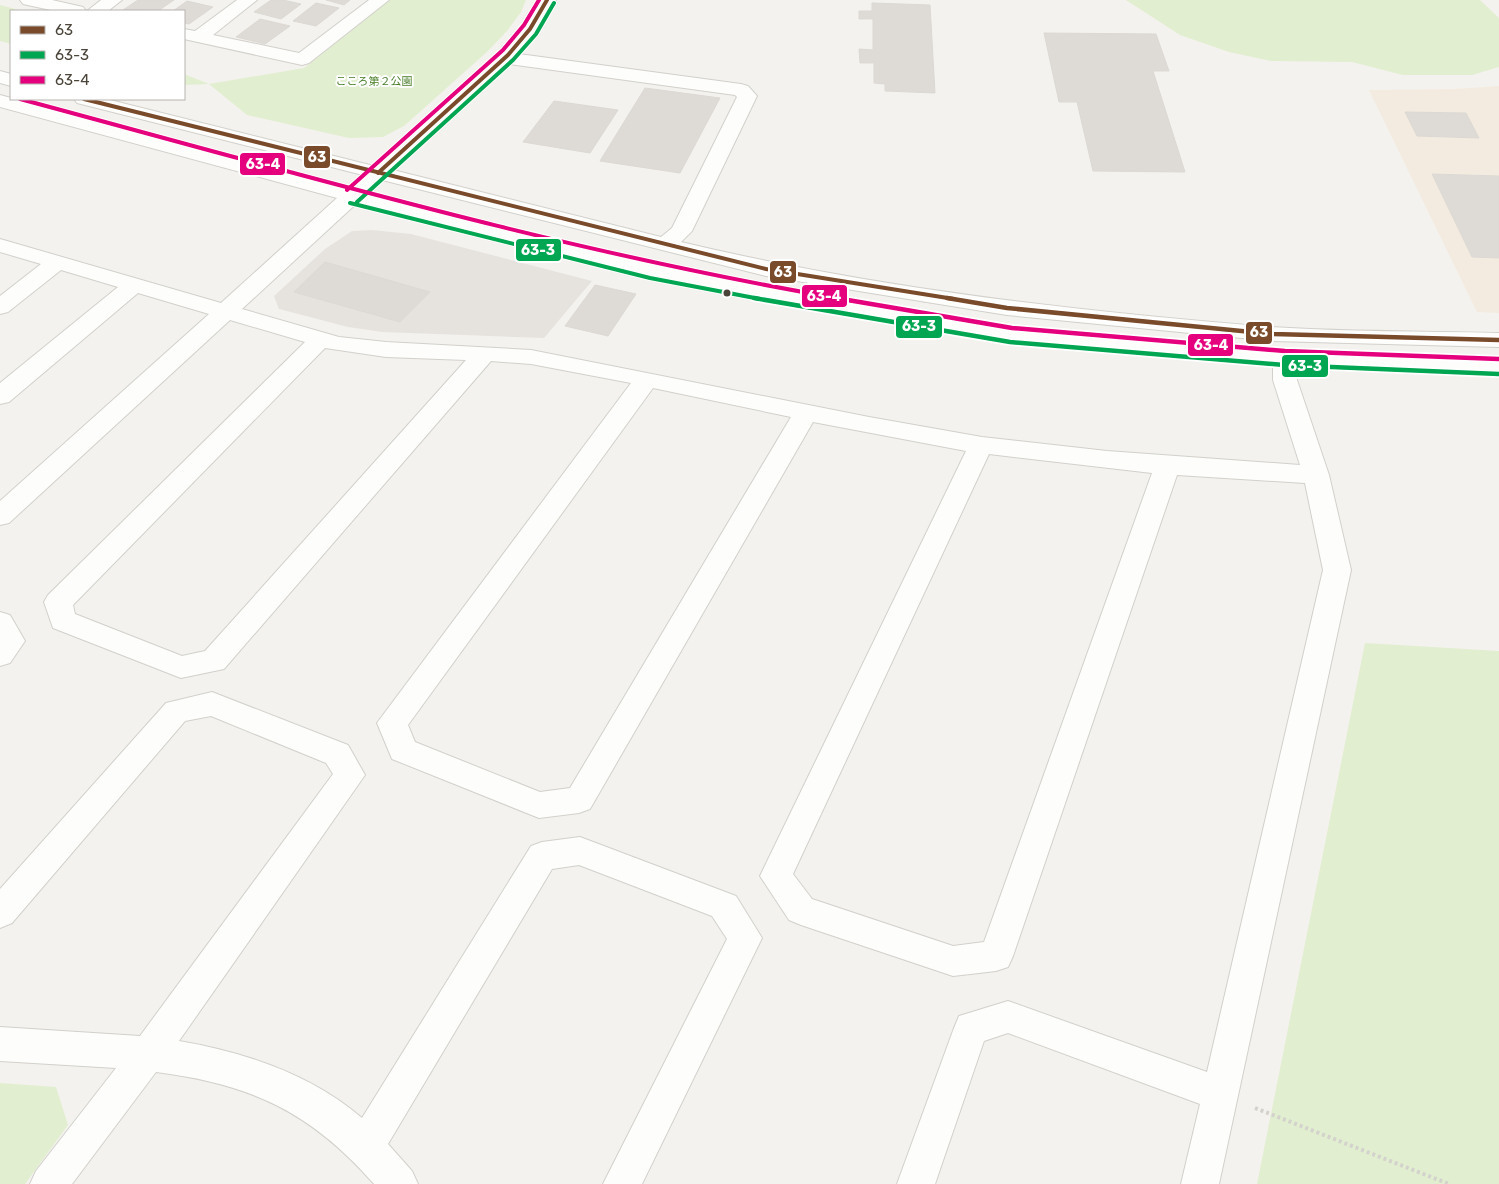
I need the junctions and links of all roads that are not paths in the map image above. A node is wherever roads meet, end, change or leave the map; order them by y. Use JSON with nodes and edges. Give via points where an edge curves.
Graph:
{"nodes":[{"id":1,"x":29,"y":0,"type":"edge"},
{"id":2,"x":113,"y":0,"type":"edge"},
{"id":3,"x":248,"y":0,"type":"edge"},
{"id":4,"x":380,"y":0,"type":"edge"},
{"id":5,"x":547,"y":0,"type":"edge"},
{"id":6,"x":73,"y":10,"type":"edge"},
{"id":7,"x":98,"y":10,"type":"edge"},
{"id":8,"x":191,"y":36,"type":"edge"},
{"id":9,"x":504,"y":58,"type":"junction"},
{"id":10,"x":88,"y":100,"type":"edge"},
{"id":11,"x":0,"y":101,"type":"edge"},
{"id":12,"x":378,"y":173,"type":"junction"},
{"id":13,"x":352,"y":196,"type":"junction"},
{"id":14,"x":0,"y":245,"type":"edge"},
{"id":15,"x":665,"y":245,"type":"junction"},
{"id":16,"x":57,"y":262,"type":"junction"},
{"id":17,"x":134,"y":285,"type":"junction"},
{"id":18,"x":0,"y":307,"type":"edge"},
{"id":19,"x":225,"y":312,"type":"junction"},
{"id":20,"x":320,"y":340,"type":"junction"},
{"id":21,"x":1499,"y":340,"type":"edge"},
{"id":22,"x":484,"y":353,"type":"junction"},
{"id":23,"x":1285,"y":358,"type":"junction"},
{"id":24,"x":1499,"y":367,"type":"edge"},
{"id":25,"x":646,"y":380,"type":"junction"},
{"id":26,"x":0,"y":396,"type":"edge"},
{"id":27,"x":807,"y":411,"type":"junction"},
{"id":28,"x":981,"y":444,"type":"junction"},
{"id":29,"x":1167,"y":466,"type":"junction"},
{"id":30,"x":1316,"y":475,"type":"junction"},
{"id":31,"x":0,"y":516,"type":"edge"},
{"id":32,"x":0,"y":623,"type":"edge"},
{"id":33,"x":0,"y":655,"type":"edge"},
{"id":34,"x":0,"y":913,"type":"edge"},
{"id":35,"x":0,"y":1044,"type":"edge"},
{"id":36,"x":148,"y":1054,"type":"junction"},
{"id":37,"x":1220,"y":1094,"type":"junction"},
{"id":38,"x":365,"y":1147,"type":"junction"},
{"id":39,"x":49,"y":1184,"type":"edge"},
{"id":40,"x":399,"y":1184,"type":"edge"},
{"id":41,"x":622,"y":1184,"type":"edge"},
{"id":42,"x":916,"y":1184,"type":"edge"},
{"id":43,"x":1200,"y":1184,"type":"edge"}],
"edges":[{"from":1,"to":6,"type":"street"},
{"from":2,"to":7,"type":"street"},
{"from":3,"to":8,"type":"street"},
{"from":4,"to":8,"type":"street","via":[[302,59]]},
{"from":5,"to":9,"type":"street","via":[[542,14]]},
{"from":9,"to":12,"type":"street"},
{"from":9,"to":15,"type":"street","via":[[741,90],[747,96],[680,230]]},
{"from":10,"to":12,"type":"street"},
{"from":11,"to":13,"type":"street"},
{"from":12,"to":13,"type":"street"},
{"from":12,"to":15,"type":"street"},
{"from":13,"to":19,"type":"street"},
{"from":13,"to":23,"type":"street","via":[[651,271],[774,295],[1011,335]]},
{"from":14,"to":16,"type":"street"},
{"from":15,"to":21,"type":"street","via":[[766,269],[1007,308],[1273,334]]},
{"from":16,"to":17,"type":"street"},
{"from":16,"to":18,"type":"street"},
{"from":17,"to":19,"type":"street"},
{"from":17,"to":26,"type":"street"},
{"from":19,"to":20,"type":"street"},
{"from":19,"to":31,"type":"street"},
{"from":20,"to":22,"type":"street","via":[[371,349]]},
{"from":20,"to":22,"type":"street","via":[[58,602],[63,621],[181,667],[214,661]]},
{"from":22,"to":25,"type":"street","via":[[548,360]]},
{"from":23,"to":24,"type":"street"},
{"from":23,"to":30,"type":"street","via":[[1285,380]]},
{"from":25,"to":27,"type":"street"},
{"from":25,"to":27,"type":"street","via":[[392,723],[403,750],[539,805],[579,800]]},
{"from":27,"to":28,"type":"street"},
{"from":28,"to":29,"type":"street"},
{"from":28,"to":29,"type":"street","via":[[776,876],[801,910],[953,961],[996,956]]},
{"from":29,"to":30,"type":"street"},
{"from":30,"to":37,"type":"street","via":[[1336,570]]},
{"from":32,"to":33,"type":"street","via":[[11,640]]},
{"from":34,"to":36,"type":"street","via":[[176,711],[212,704],[337,754],[350,775]]},
{"from":35,"to":36,"type":"street"},
{"from":36,"to":38,"type":"street","via":[[207,1062],[256,1076],[301,1098],[343,1126]]},
{"from":36,"to":39,"type":"street"},
{"from":37,"to":42,"type":"street","via":[[1008,1016],[971,1028]]},
{"from":37,"to":43,"type":"street"},
{"from":38,"to":40,"type":"street"},
{"from":38,"to":41,"type":"street","via":[[542,856],[580,851],[724,906],[745,938]]}]}
